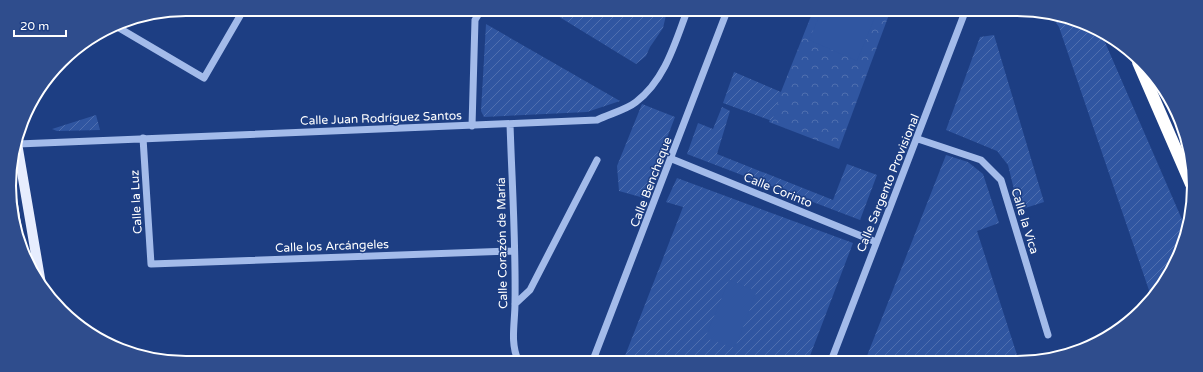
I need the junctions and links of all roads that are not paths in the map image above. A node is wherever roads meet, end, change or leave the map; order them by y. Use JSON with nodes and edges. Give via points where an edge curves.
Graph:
{"nodes":[{"id":1,"x":240,"y":16,"type":"edge"},
{"id":2,"x":477,"y":16,"type":"edge"},
{"id":3,"x":685,"y":16,"type":"edge"},
{"id":4,"x":725,"y":16,"type":"edge"},
{"id":5,"x":964,"y":16,"type":"edge"},
{"id":6,"x":121,"y":29,"type":"edge"},
{"id":7,"x":1142,"y":71,"type":"edge"},
{"id":8,"x":510,"y":124,"type":"junction"},
{"id":9,"x":472,"y":126,"type":"junction"},
{"id":10,"x":144,"y":138,"type":"junction"},
{"id":11,"x":918,"y":139,"type":"junction"},
{"id":12,"x":22,"y":143,"type":"edge"},
{"id":13,"x":19,"y":154,"type":"edge"},
{"id":14,"x":672,"y":159,"type":"junction"},
{"id":15,"x":597,"y":160,"type":"dead end"},
{"id":16,"x":1187,"y":175,"type":"edge"},
{"id":17,"x":876,"y":242,"type":"junction"},
{"id":18,"x":514,"y":251,"type":"junction"},
{"id":19,"x":151,"y":264,"type":"joint"},
{"id":20,"x":39,"y":270,"type":"edge"},
{"id":21,"x":515,"y":304,"type":"junction"},
{"id":22,"x":1048,"y":335,"type":"dead end"},
{"id":23,"x":516,"y":356,"type":"edge"},
{"id":24,"x":596,"y":356,"type":"edge"},
{"id":25,"x":833,"y":356,"type":"edge"}],
"edges":[{"from":1,"to":6,"type":"street","via":[[204,78]]},
{"from":2,"to":9,"type":"street","via":[[475,20]]},
{"from":3,"to":8,"type":"street","name":"Calle Juan Rodríguez Santos","via":[[668,61],[655,82],[636,102],[597,120]]},
{"from":4,"to":14,"type":"street","name":"Calle Bencheque"},
{"from":5,"to":11,"type":"street","name":"Calle Sargento Provisional"},
{"from":7,"to":16,"type":"highway"},
{"from":8,"to":9,"type":"street","name":"Calle Juan Rodríguez Santos"},
{"from":8,"to":18,"type":"street","name":"Calle Corazón de María"},
{"from":9,"to":10,"type":"street","name":"Calle Juan Rodríguez Santos"},
{"from":10,"to":12,"type":"street","name":"Calle Juan Rodríguez Santos"},
{"from":10,"to":19,"type":"street","name":"Calle la Luz"},
{"from":11,"to":17,"type":"street","name":"Calle Sargento Provisional"},
{"from":11,"to":22,"type":"street","name":"Calle la Vica","via":[[981,160],[1001,180]]},
{"from":13,"to":20,"type":"main road"},
{"from":14,"to":17,"type":"street","name":"Calle Corinto"},
{"from":14,"to":24,"type":"street","name":"Calle Bencheque"},
{"from":15,"to":21,"type":"street","via":[[530,290]]},
{"from":17,"to":25,"type":"street","name":"Calle Sargento Provisional"},
{"from":18,"to":19,"type":"street","name":"Calle los Arcángeles"},
{"from":18,"to":21,"type":"street","name":"Calle Corazón de María"},
{"from":21,"to":23,"type":"street","name":"Calle Corazón de María","via":[[513,335]]}]}
